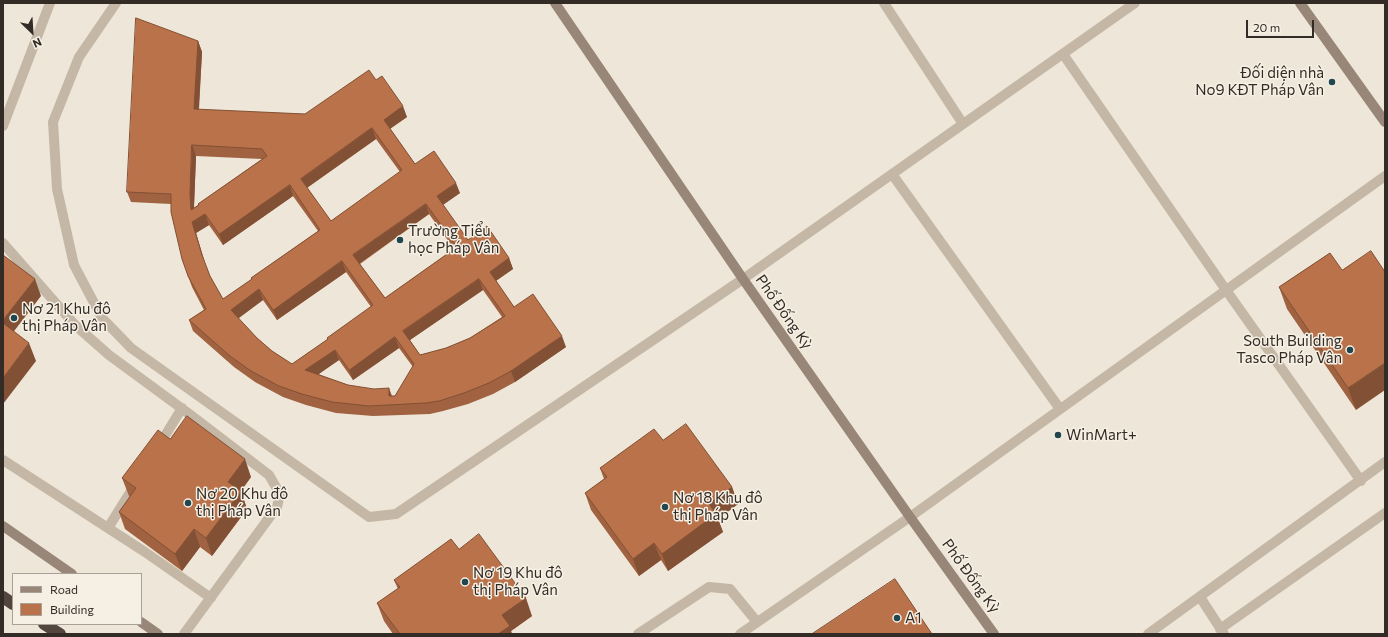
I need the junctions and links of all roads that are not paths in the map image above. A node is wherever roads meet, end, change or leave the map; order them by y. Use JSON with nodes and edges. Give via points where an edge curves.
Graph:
{"nodes":[{"id":1,"x":50,"y":3,"type":"edge"},
{"id":2,"x":116,"y":3,"type":"edge"},
{"id":3,"x":555,"y":3,"type":"edge"},
{"id":4,"x":884,"y":3,"type":"edge"},
{"id":5,"x":1135,"y":3,"type":"edge"},
{"id":6,"x":1300,"y":3,"type":"edge"},
{"id":7,"x":1063,"y":54,"type":"junction"},
{"id":8,"x":1385,"y":122,"type":"edge"},
{"id":9,"x":963,"y":124,"type":"junction"},
{"id":10,"x":3,"y":126,"type":"edge"},
{"id":11,"x":892,"y":174,"type":"junction"},
{"id":12,"x":1385,"y":176,"type":"edge"},
{"id":13,"x":3,"y":242,"type":"edge"},
{"id":14,"x":743,"y":279,"type":"junction"},
{"id":15,"x":1226,"y":290,"type":"junction"},
{"id":16,"x":182,"y":408,"type":"junction"},
{"id":17,"x":1060,"y":409,"type":"junction"},
{"id":18,"x":153,"y":455,"type":"edge"},
{"id":19,"x":3,"y":460,"type":"edge"},
{"id":20,"x":1385,"y":462,"type":"edge"},
{"id":21,"x":141,"y":475,"type":"edge"},
{"id":22,"x":1361,"y":480,"type":"junction"},
{"id":23,"x":1385,"y":513,"type":"edge"},
{"id":24,"x":910,"y":517,"type":"junction"},
{"id":25,"x":3,"y":526,"type":"edge"},
{"id":26,"x":108,"y":528,"type":"junction"},
{"id":27,"x":71,"y":573,"type":"edge"},
{"id":28,"x":3,"y":597,"type":"edge"},
{"id":29,"x":1200,"y":597,"type":"junction"},
{"id":30,"x":211,"y":598,"type":"junction"},
{"id":31,"x":12,"y":603,"type":"edge"},
{"id":32,"x":757,"y":622,"type":"junction"},
{"id":33,"x":142,"y":623,"type":"edge"},
{"id":34,"x":46,"y":625,"type":"edge"},
{"id":35,"x":1222,"y":631,"type":"edge"},
{"id":36,"x":60,"y":634,"type":"edge"},
{"id":37,"x":158,"y":634,"type":"edge"},
{"id":38,"x":184,"y":634,"type":"edge"},
{"id":39,"x":638,"y":634,"type":"edge"},
{"id":40,"x":740,"y":634,"type":"edge"},
{"id":41,"x":994,"y":634,"type":"edge"},
{"id":42,"x":1148,"y":634,"type":"edge"}],
"edges":[{"from":1,"to":10,"type":"street"},
{"from":2,"to":14,"type":"street","via":[[79,57],[53,122],[57,189],[74,265],[102,318],[131,348],[369,517],[396,514]]},
{"from":3,"to":14,"type":"street","name":"Phố Đống Kỳ"},
{"from":4,"to":9,"type":"street"},
{"from":5,"to":7,"type":"street"},
{"from":6,"to":8,"type":"street"},
{"from":7,"to":9,"type":"street"},
{"from":7,"to":15,"type":"street"},
{"from":9,"to":11,"type":"street"},
{"from":11,"to":14,"type":"street"},
{"from":11,"to":17,"type":"street"},
{"from":12,"to":15,"type":"street"},
{"from":13,"to":16,"type":"street","via":[[75,325],[109,354]]},
{"from":14,"to":24,"type":"street","name":"Phố Đống Kỳ"},
{"from":15,"to":17,"type":"street"},
{"from":15,"to":22,"type":"street"},
{"from":16,"to":18,"type":"street"},
{"from":16,"to":30,"type":"street","via":[[269,475],[280,494],[277,507]]},
{"from":17,"to":24,"type":"street"},
{"from":19,"to":26,"type":"street"},
{"from":20,"to":22,"type":"street"},
{"from":21,"to":26,"type":"street"},
{"from":22,"to":29,"type":"street"},
{"from":23,"to":35,"type":"street"},
{"from":24,"to":32,"type":"street"},
{"from":24,"to":41,"type":"street","name":"Phố Đống Kỳ"},
{"from":25,"to":27,"type":"street"},
{"from":26,"to":30,"type":"street"},
{"from":28,"to":31,"type":"highway"},
{"from":29,"to":35,"type":"street"},
{"from":29,"to":42,"type":"street"},
{"from":30,"to":38,"type":"street"},
{"from":32,"to":39,"type":"street","via":[[730,589],[709,587]]},
{"from":32,"to":40,"type":"street"},
{"from":33,"to":37,"type":"street"},
{"from":34,"to":36,"type":"highway"}]}
